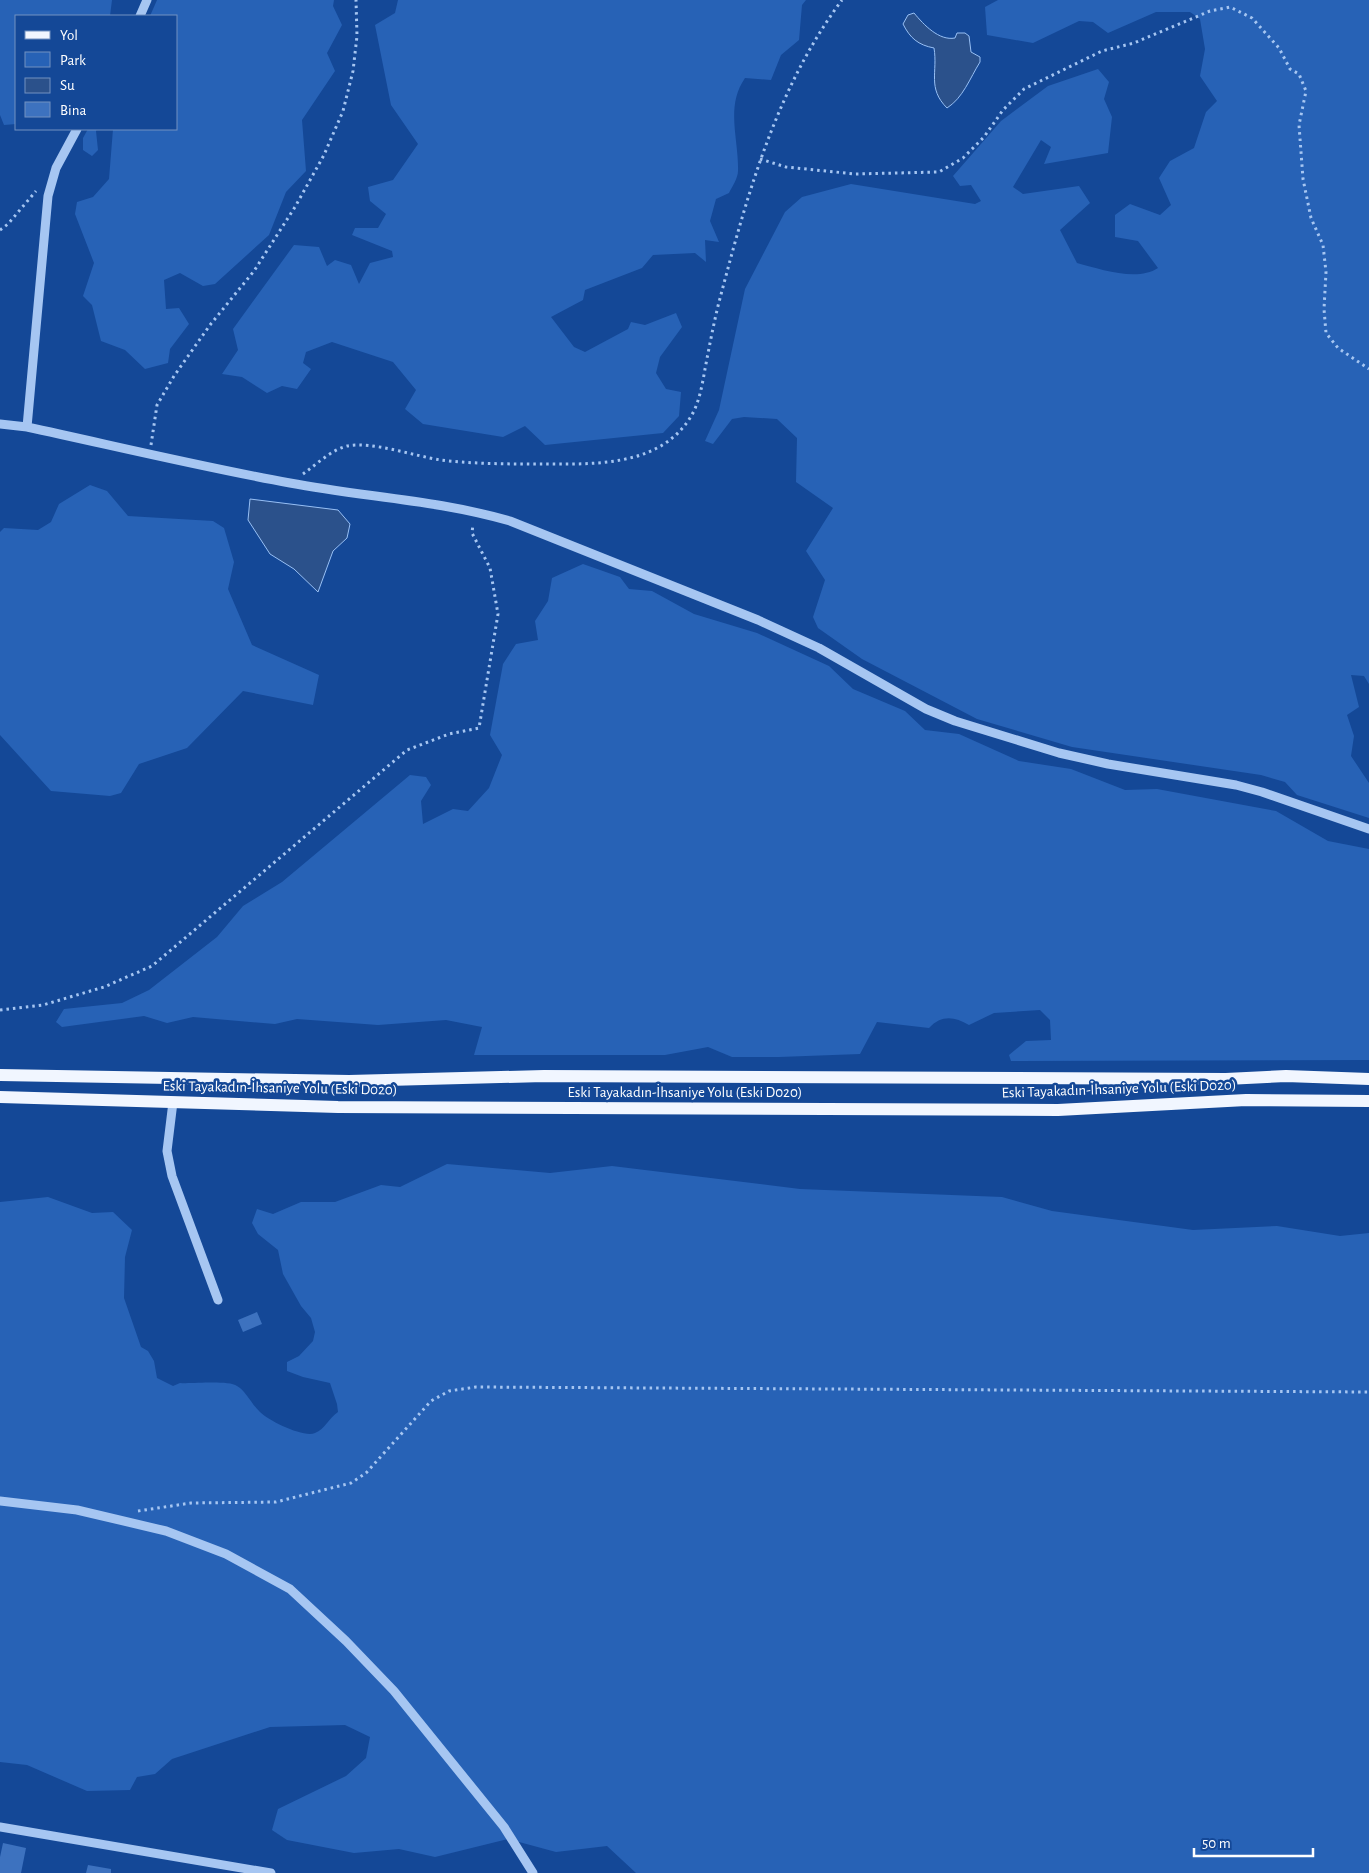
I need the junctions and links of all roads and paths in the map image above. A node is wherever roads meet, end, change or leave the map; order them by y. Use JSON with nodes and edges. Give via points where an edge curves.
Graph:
{"nodes":[{"id":1,"x":147,"y":0,"type":"edge"},
{"id":2,"x":356,"y":0,"type":"edge"},
{"id":3,"x":842,"y":0,"type":"edge"},
{"id":4,"x":140,"y":15,"type":"edge"},
{"id":5,"x":76,"y":130,"type":"edge"},
{"id":6,"x":760,"y":159,"type":"junction"},
{"id":7,"x":38,"y":189,"type":"dead end"},
{"id":8,"x":0,"y":230,"type":"edge"},
{"id":9,"x":1369,"y":369,"type":"edge"},
{"id":10,"x":0,"y":424,"type":"edge"},
{"id":11,"x":27,"y":427,"type":"junction"},
{"id":12,"x":149,"y":453,"type":"junction"},
{"id":13,"x":290,"y":483,"type":"junction"},
{"id":14,"x":476,"y":511,"type":"junction"},
{"id":15,"x":1369,"y":829,"type":"edge"},
{"id":16,"x":0,"y":1010,"type":"edge"},
{"id":17,"x":0,"y":1075,"type":"edge"},
{"id":18,"x":1369,"y":1080,"type":"edge"},
{"id":19,"x":0,"y":1097,"type":"edge"},
{"id":20,"x":1369,"y":1101,"type":"edge"},
{"id":21,"x":173,"y":1102,"type":"junction"},
{"id":22,"x":218,"y":1300,"type":"dead end"},
{"id":23,"x":1369,"y":1392,"type":"edge"},
{"id":24,"x":0,"y":1501,"type":"edge"},
{"id":25,"x":134,"y":1512,"type":"dead end"},
{"id":26,"x":0,"y":1827,"type":"edge"},
{"id":27,"x":271,"y":1873,"type":"edge"},
{"id":28,"x":534,"y":1873,"type":"edge"}],
"edges":[{"from":1,"to":4,"type":"street"},
{"from":2,"to":12,"type":"path","via":[[357,36],[353,70],[343,111],[324,155],[296,207],[254,271],[174,376],[157,405]]},
{"from":3,"to":6,"type":"path","via":[[797,74]]},
{"from":5,"to":11,"type":"street","via":[[56,168],[48,196]]},
{"from":6,"to":9,"type":"path","via":[[786,167],[855,174],[939,172],[964,158],[1024,89],[1102,51],[1134,43],[1210,11],[1230,7],[1252,18],[1280,48],[1290,69],[1299,74],[1306,91],[1299,126],[1303,179],[1311,218],[1324,245],[1326,333],[1338,348]]},
{"from":6,"to":13,"type":"path","via":[[716,313],[700,397],[679,432],[663,444],[626,459],[569,464],[486,464],[439,460],[363,445],[348,446],[336,450]]},
{"from":7,"to":8,"type":"path"},
{"from":10,"to":11,"type":"street"},
{"from":11,"to":12,"type":"street"},
{"from":12,"to":13,"type":"street"},
{"from":13,"to":14,"type":"street"},
{"from":14,"to":15,"type":"street","via":[[510,521],[758,620],[819,648],[918,704],[955,721],[1058,753],[1236,785]]},
{"from":14,"to":16,"type":"path","via":[[472,533],[490,568],[498,614],[479,728],[449,734],[407,750],[152,966],[104,987],[43,1005]]},
{"from":17,"to":18,"type":"main road","name":"Eski Tayakadın-İhsaniye Yolu (Eski D020)","via":[[350,1080],[544,1076],[1226,1079],[1286,1076]]},
{"from":19,"to":21,"type":"main road","name":"Eski Tayakadın-İhsaniye Yolu (Eski D020)"},
{"from":20,"to":21,"type":"main road","name":"Eski Tayakadın-İhsaniye Yolu (Eski D020)","via":[[1246,1100],[1058,1110],[348,1107]]},
{"from":21,"to":22,"type":"street","via":[[167,1151],[172,1176]]},
{"from":23,"to":25,"type":"path","via":[[476,1387],[449,1392],[431,1401],[366,1473],[351,1483],[276,1502],[191,1502]]},
{"from":24,"to":28,"type":"street","via":[[77,1510],[166,1531],[226,1554],[290,1589],[394,1690],[504,1827]]},
{"from":26,"to":27,"type":"street"}]}
